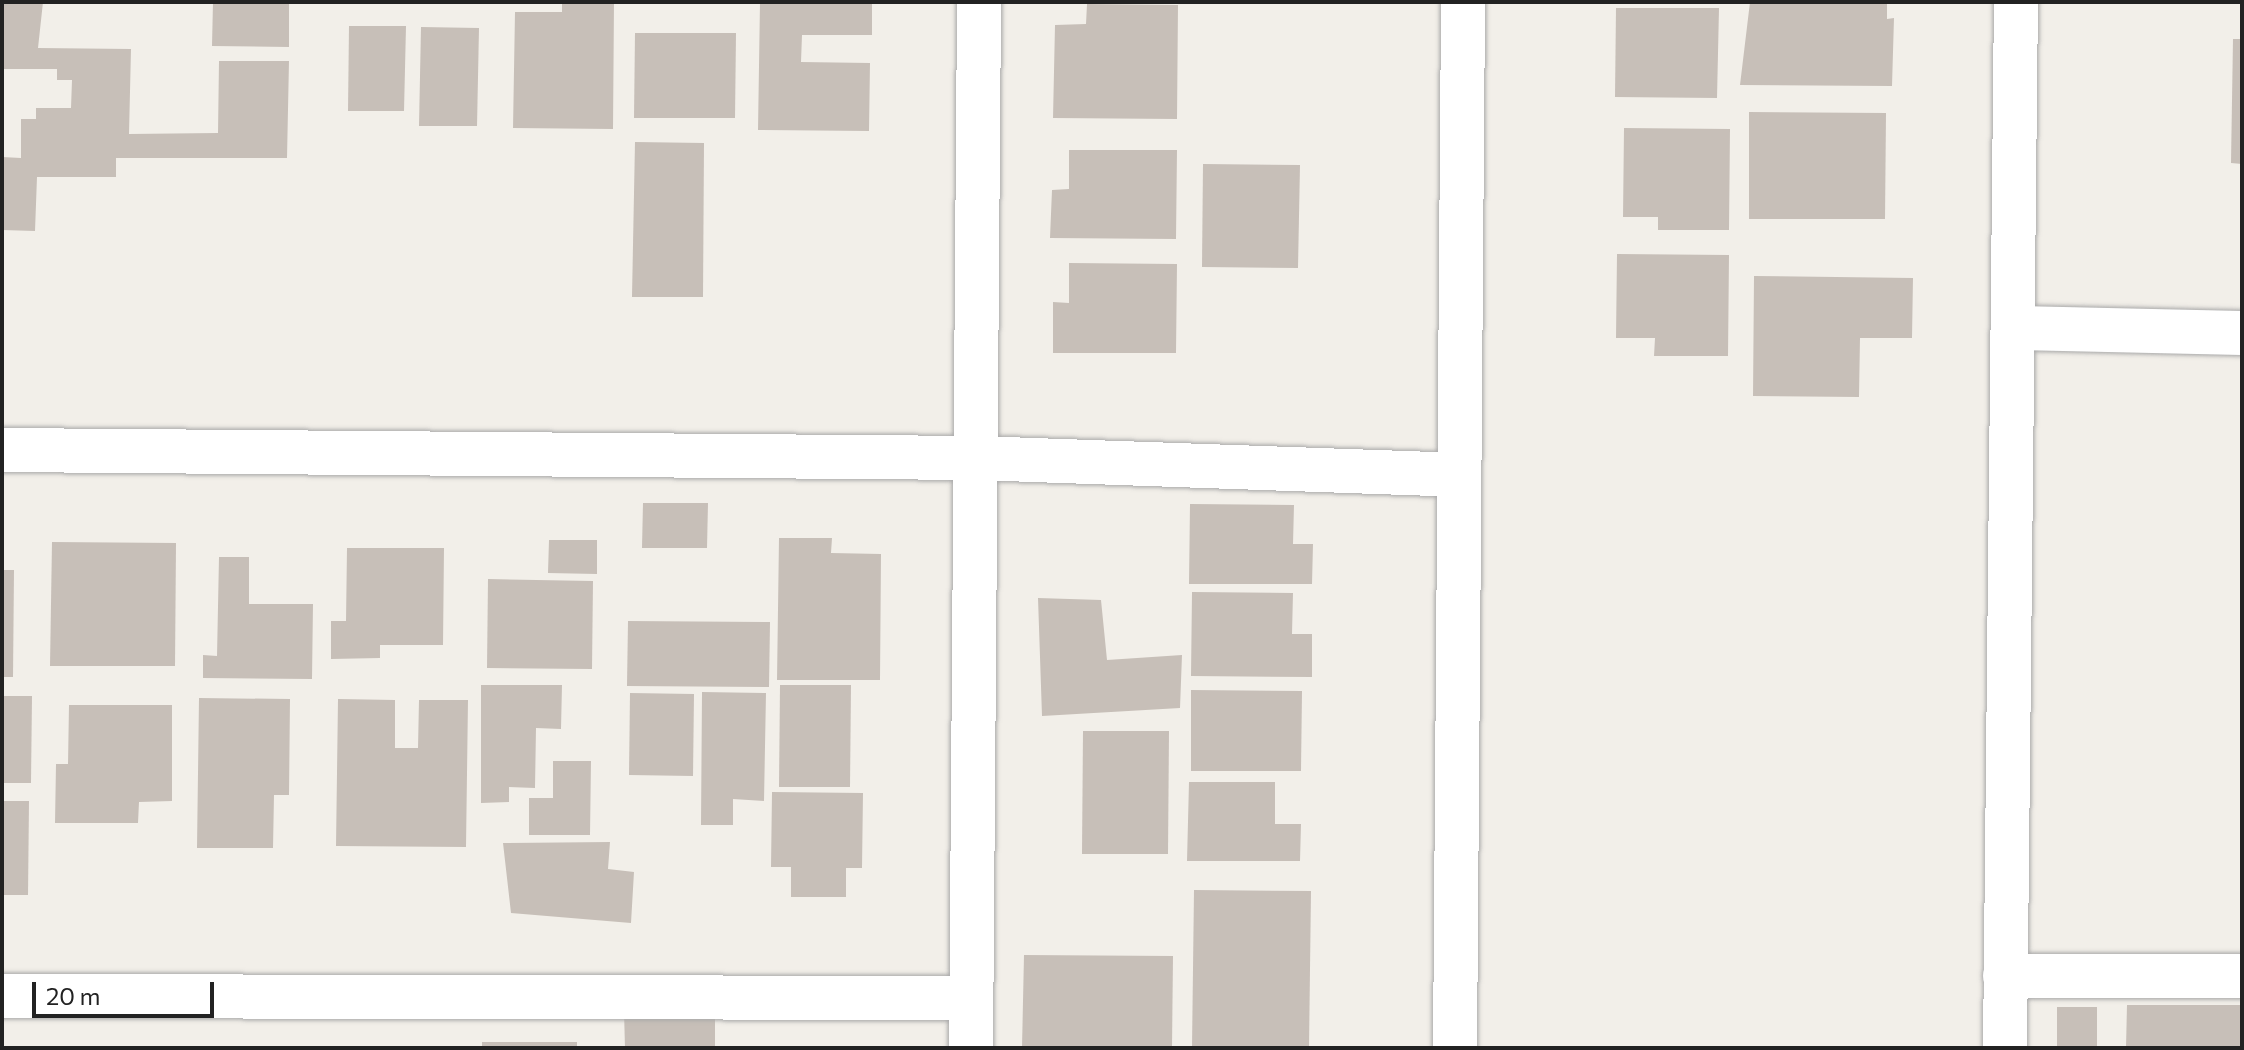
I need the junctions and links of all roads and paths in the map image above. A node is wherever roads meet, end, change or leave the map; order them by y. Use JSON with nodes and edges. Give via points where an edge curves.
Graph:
{"nodes":[{"id":1,"x":979,"y":2,"type":"edge"},
{"id":2,"x":1463,"y":2,"type":"edge"},
{"id":3,"x":2016,"y":2,"type":"edge"},
{"id":4,"x":2018,"y":328,"type":"junction"},
{"id":5,"x":2242,"y":333,"type":"edge"},
{"id":6,"x":2,"y":450,"type":"edge"},
{"id":7,"x":976,"y":458,"type":"junction"},
{"id":8,"x":1459,"y":475,"type":"junction"},
{"id":9,"x":2005,"y":976,"type":"junction"},
{"id":10,"x":2242,"y":976,"type":"edge"},
{"id":11,"x":2,"y":996,"type":"edge"},
{"id":12,"x":971,"y":998,"type":"junction"},
{"id":13,"x":971,"y":1048,"type":"edge"},
{"id":14,"x":1455,"y":1048,"type":"edge"},
{"id":15,"x":2005,"y":1048,"type":"edge"}],
"edges":[{"from":1,"to":7,"type":"street"},
{"from":2,"to":8,"type":"street"},
{"from":3,"to":4,"type":"street"},
{"from":4,"to":5,"type":"street"},
{"from":4,"to":9,"type":"street"},
{"from":6,"to":7,"type":"street"},
{"from":7,"to":8,"type":"street"},
{"from":7,"to":12,"type":"street"},
{"from":8,"to":14,"type":"street"},
{"from":9,"to":10,"type":"street"},
{"from":9,"to":15,"type":"street"},
{"from":11,"to":12,"type":"street"},
{"from":12,"to":13,"type":"street"}]}
